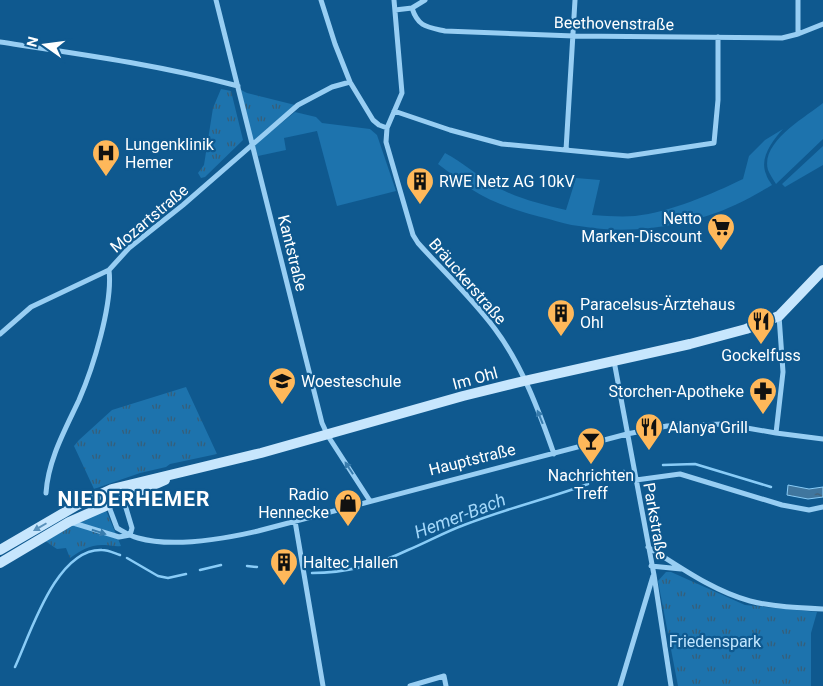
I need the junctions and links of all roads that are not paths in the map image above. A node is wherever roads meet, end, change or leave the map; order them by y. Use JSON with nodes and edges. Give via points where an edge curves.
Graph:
{"nodes":[{"id":1,"x":216,"y":0,"type":"edge"},
{"id":2,"x":321,"y":0,"type":"edge"},
{"id":3,"x":394,"y":0,"type":"edge"},
{"id":4,"x":425,"y":0,"type":"edge"},
{"id":5,"x":575,"y":0,"type":"edge"},
{"id":6,"x":798,"y":0,"type":"edge"},
{"id":7,"x":412,"y":8,"type":"junction"},
{"id":8,"x":395,"y":10,"type":"junction"},
{"id":9,"x":823,"y":24,"type":"edge"},
{"id":10,"x":798,"y":34,"type":"junction"},
{"id":11,"x":574,"y":36,"type":"junction"},
{"id":12,"x":718,"y":37,"type":"junction"},
{"id":13,"x":0,"y":42,"type":"edge"},
{"id":14,"x":350,"y":82,"type":"junction"},
{"id":15,"x":238,"y":86,"type":"junction"},
{"id":16,"x":394,"y":111,"type":"junction"},
{"id":17,"x":387,"y":128,"type":"junction"},
{"id":18,"x":251,"y":145,"type":"junction"},
{"id":19,"x":566,"y":150,"type":"junction"},
{"id":20,"x":110,"y":270,"type":"junction"},
{"id":21,"x":823,"y":270,"type":"edge"},
{"id":22,"x":779,"y":316,"type":"junction"},
{"id":23,"x":0,"y":334,"type":"edge"},
{"id":24,"x":614,"y":361,"type":"junction"},
{"id":25,"x":524,"y":381,"type":"junction"},
{"id":26,"x":776,"y":433,"type":"junction"},
{"id":27,"x":627,"y":434,"type":"junction"},
{"id":28,"x":328,"y":436,"type":"junction"},
{"id":29,"x":823,"y":439,"type":"edge"},
{"id":30,"x":554,"y":454,"type":"junction"},
{"id":31,"x":179,"y":473,"type":"junction"},
{"id":32,"x":636,"y":480,"type":"junction"},
{"id":33,"x":112,"y":490,"type":"junction"},
{"id":34,"x":46,"y":493,"type":"dead end"},
{"id":35,"x":123,"y":498,"type":"junction"},
{"id":36,"x":370,"y":501,"type":"junction"},
{"id":37,"x":108,"y":504,"type":"junction"},
{"id":38,"x":823,"y":506,"type":"edge"},
{"id":39,"x":295,"y":521,"type":"junction"},
{"id":40,"x":69,"y":522,"type":"junction"},
{"id":41,"x":130,"y":535,"type":"junction"},
{"id":42,"x":648,"y":547,"type":"junction"},
{"id":43,"x":0,"y":550,"type":"edge"},
{"id":44,"x":0,"y":563,"type":"edge"},
{"id":45,"x":651,"y":566,"type":"junction"},
{"id":46,"x":684,"y":570,"type":"junction"},
{"id":47,"x":654,"y":575,"type":"junction"},
{"id":48,"x":823,"y":609,"type":"edge"},
{"id":49,"x":323,"y":686,"type":"edge"},
{"id":50,"x":410,"y":686,"type":"edge"},
{"id":51,"x":446,"y":686,"type":"edge"},
{"id":52,"x":620,"y":686,"type":"edge"},
{"id":53,"x":671,"y":686,"type":"edge"}],
"edges":[{"from":1,"to":15,"type":"street","name":"Kantstraße"},
{"from":2,"to":14,"type":"street"},
{"from":3,"to":8,"type":"street","name":"Bräuckerstraße"},
{"from":4,"to":7,"type":"street"},
{"from":5,"to":11,"type":"street"},
{"from":6,"to":10,"type":"street"},
{"from":7,"to":8,"type":"street"},
{"from":7,"to":11,"type":"street","name":"Beethovenstraße","via":[[424,26],[445,31]]},
{"from":8,"to":16,"type":"street","name":"Bräuckerstraße","via":[[402,93]]},
{"from":9,"to":10,"type":"street","name":"Beethovenstraße"},
{"from":10,"to":12,"type":"street","name":"Beethovenstraße","via":[[782,38]]},
{"from":11,"to":12,"type":"street","name":"Beethovenstraße"},
{"from":11,"to":19,"type":"street"},
{"from":12,"to":19,"type":"street","via":[[714,143],[628,156]]},
{"from":13,"to":15,"type":"street","via":[[178,70]]},
{"from":14,"to":17,"type":"street","via":[[372,120]]},
{"from":14,"to":18,"type":"street","name":"Mozartstraße","via":[[332,87],[298,105]]},
{"from":15,"to":18,"type":"street","name":"Kantstraße"},
{"from":16,"to":17,"type":"street","name":"Bräuckerstraße"},
{"from":16,"to":19,"type":"street","via":[[502,144]]},
{"from":17,"to":25,"type":"street","name":"Bräuckerstraße","via":[[386,142],[413,235],[495,329]]},
{"from":18,"to":20,"type":"street","name":"Mozartstraße","via":[[129,248]]},
{"from":18,"to":28,"type":"street","name":"Kantstraße"},
{"from":20,"to":23,"type":"street","via":[[31,308]]},
{"from":20,"to":34,"type":"street","via":[[111,289],[102,328],[79,399],[64,428],[47,478]]},
{"from":21,"to":22,"type":"main road"},
{"from":22,"to":24,"type":"main road","name":"Im Ohl","via":[[728,334]]},
{"from":22,"to":26,"type":"street","via":[[783,372]]},
{"from":24,"to":25,"type":"main road","name":"Im Ohl"},
{"from":24,"to":27,"type":"street","name":"Parkstraße"},
{"from":25,"to":28,"type":"main road","name":"Im Ohl"},
{"from":30,"to":25,"type":"street","name":"Bräuckerstraße","one_way":true},
{"from":26,"to":27,"type":"street","name":"Hauptstraße","via":[[724,424],[689,424]]},
{"from":26,"to":29,"type":"street","name":"Hauptstraße"},
{"from":27,"to":30,"type":"street","name":"Hauptstraße"},
{"from":27,"to":32,"type":"street","name":"Parkstraße"},
{"from":28,"to":31,"type":"main road","name":"Im Ohl"},
{"from":36,"to":28,"type":"street","name":"Kantstraße","one_way":true},
{"from":30,"to":36,"type":"street","name":"Hauptstraße"},
{"from":31,"to":33,"type":"main road","name":"Im Ohl"},
{"from":31,"to":35,"type":"main road","name":"Im Ohl"},
{"from":32,"to":38,"type":"street","via":[[680,474],[782,505],[809,510]]},
{"from":32,"to":42,"type":"street","name":"Parkstraße"},
{"from":33,"to":35,"type":"street"},
{"from":33,"to":37,"type":"street"},
{"from":33,"to":43,"type":"main road","one_way":true,"via":[[79,504]]},
{"from":35,"to":37,"type":"main road"},
{"from":35,"to":41,"type":"street","via":[[132,528]]},
{"from":36,"to":39,"type":"street","name":"Hauptstraße"},
{"from":37,"to":40,"type":"main road"},
{"from":37,"to":41,"type":"street","via":[[117,528]]},
{"from":39,"to":41,"type":"street","name":"Hauptstraße","via":[[206,540],[166,542]]},
{"from":39,"to":49,"type":"street"},
{"from":40,"to":41,"type":"street","name":"Hauptstraße","one_way":true,"via":[[119,538]]},
{"from":40,"to":44,"type":"main road"},
{"from":42,"to":45,"type":"street","name":"Parkstraße"},
{"from":42,"to":46,"type":"street"},
{"from":45,"to":46,"type":"street"},
{"from":45,"to":47,"type":"street","name":"Parkstraße"},
{"from":46,"to":48,"type":"street","via":[[716,588],[750,601]]},
{"from":47,"to":52,"type":"street"},
{"from":47,"to":53,"type":"street","name":"Parkstraße"},
{"from":50,"to":51,"type":"street","via":[[444,676]]}]}
